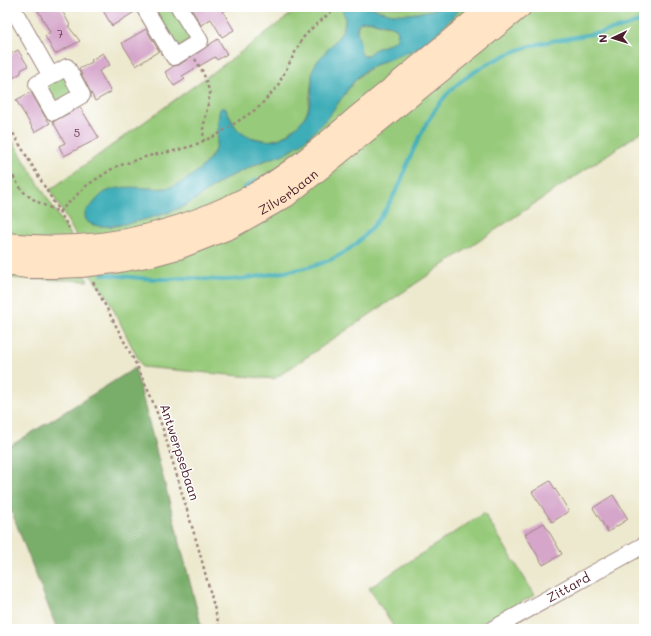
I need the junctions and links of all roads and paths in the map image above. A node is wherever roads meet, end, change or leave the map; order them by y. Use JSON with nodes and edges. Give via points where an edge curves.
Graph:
{"nodes":[{"id":1,"x":12,"y":7,"type":"edge"},
{"id":2,"x":144,"y":7,"type":"edge"},
{"id":3,"x":179,"y":7,"type":"edge"},
{"id":4,"x":490,"y":7,"type":"edge"},
{"id":5,"x":520,"y":7,"type":"edge"},
{"id":6,"x":337,"y":8,"type":"edge"},
{"id":7,"x":188,"y":48,"type":"junction"},
{"id":8,"x":51,"y":76,"type":"dead end"},
{"id":9,"x":7,"y":123,"type":"edge"},
{"id":10,"x":204,"y":141,"type":"junction"},
{"id":11,"x":7,"y":166,"type":"edge"},
{"id":12,"x":59,"y":212,"type":"junction"},
{"id":13,"x":7,"y":244,"type":"edge"},
{"id":14,"x":79,"y":246,"type":"junction"},
{"id":15,"x":7,"y":264,"type":"edge"},
{"id":16,"x":98,"y":290,"type":"dead end"},
{"id":17,"x":644,"y":545,"type":"edge"},
{"id":18,"x":220,"y":629,"type":"edge"},
{"id":19,"x":493,"y":629,"type":"edge"}],
"edges":[{"from":1,"to":8,"type":"street"},
{"from":2,"to":7,"type":"street","via":[[174,57]]},
{"from":3,"to":7,"type":"street","via":[[200,41]]},
{"from":4,"to":14,"type":"main road","name":"Zilverbaan","via":[[300,165],[254,194],[202,219],[172,229],[106,244]]},
{"from":5,"to":15,"type":"main road","name":"Zilverbaan","via":[[286,196],[232,227],[178,248],[114,262],[56,267]]},
{"from":6,"to":10,"type":"path","via":[[302,39],[288,68],[258,108],[236,124]]},
{"from":7,"to":10,"type":"path","via":[[203,72],[210,94],[203,128]]},
{"from":9,"to":12,"type":"path"},
{"from":10,"to":12,"type":"path","via":[[115,167],[86,186]]},
{"from":11,"to":12,"type":"path","via":[[26,194]]},
{"from":12,"to":14,"type":"path"},
{"from":13,"to":14,"type":"main road","name":"Zilverbaan","via":[[29,247]]},
{"from":16,"to":18,"type":"path","name":"Antwerpsebaan","via":[[137,366],[162,426]]},
{"from":17,"to":19,"type":"street","name":"Zittard"}]}
